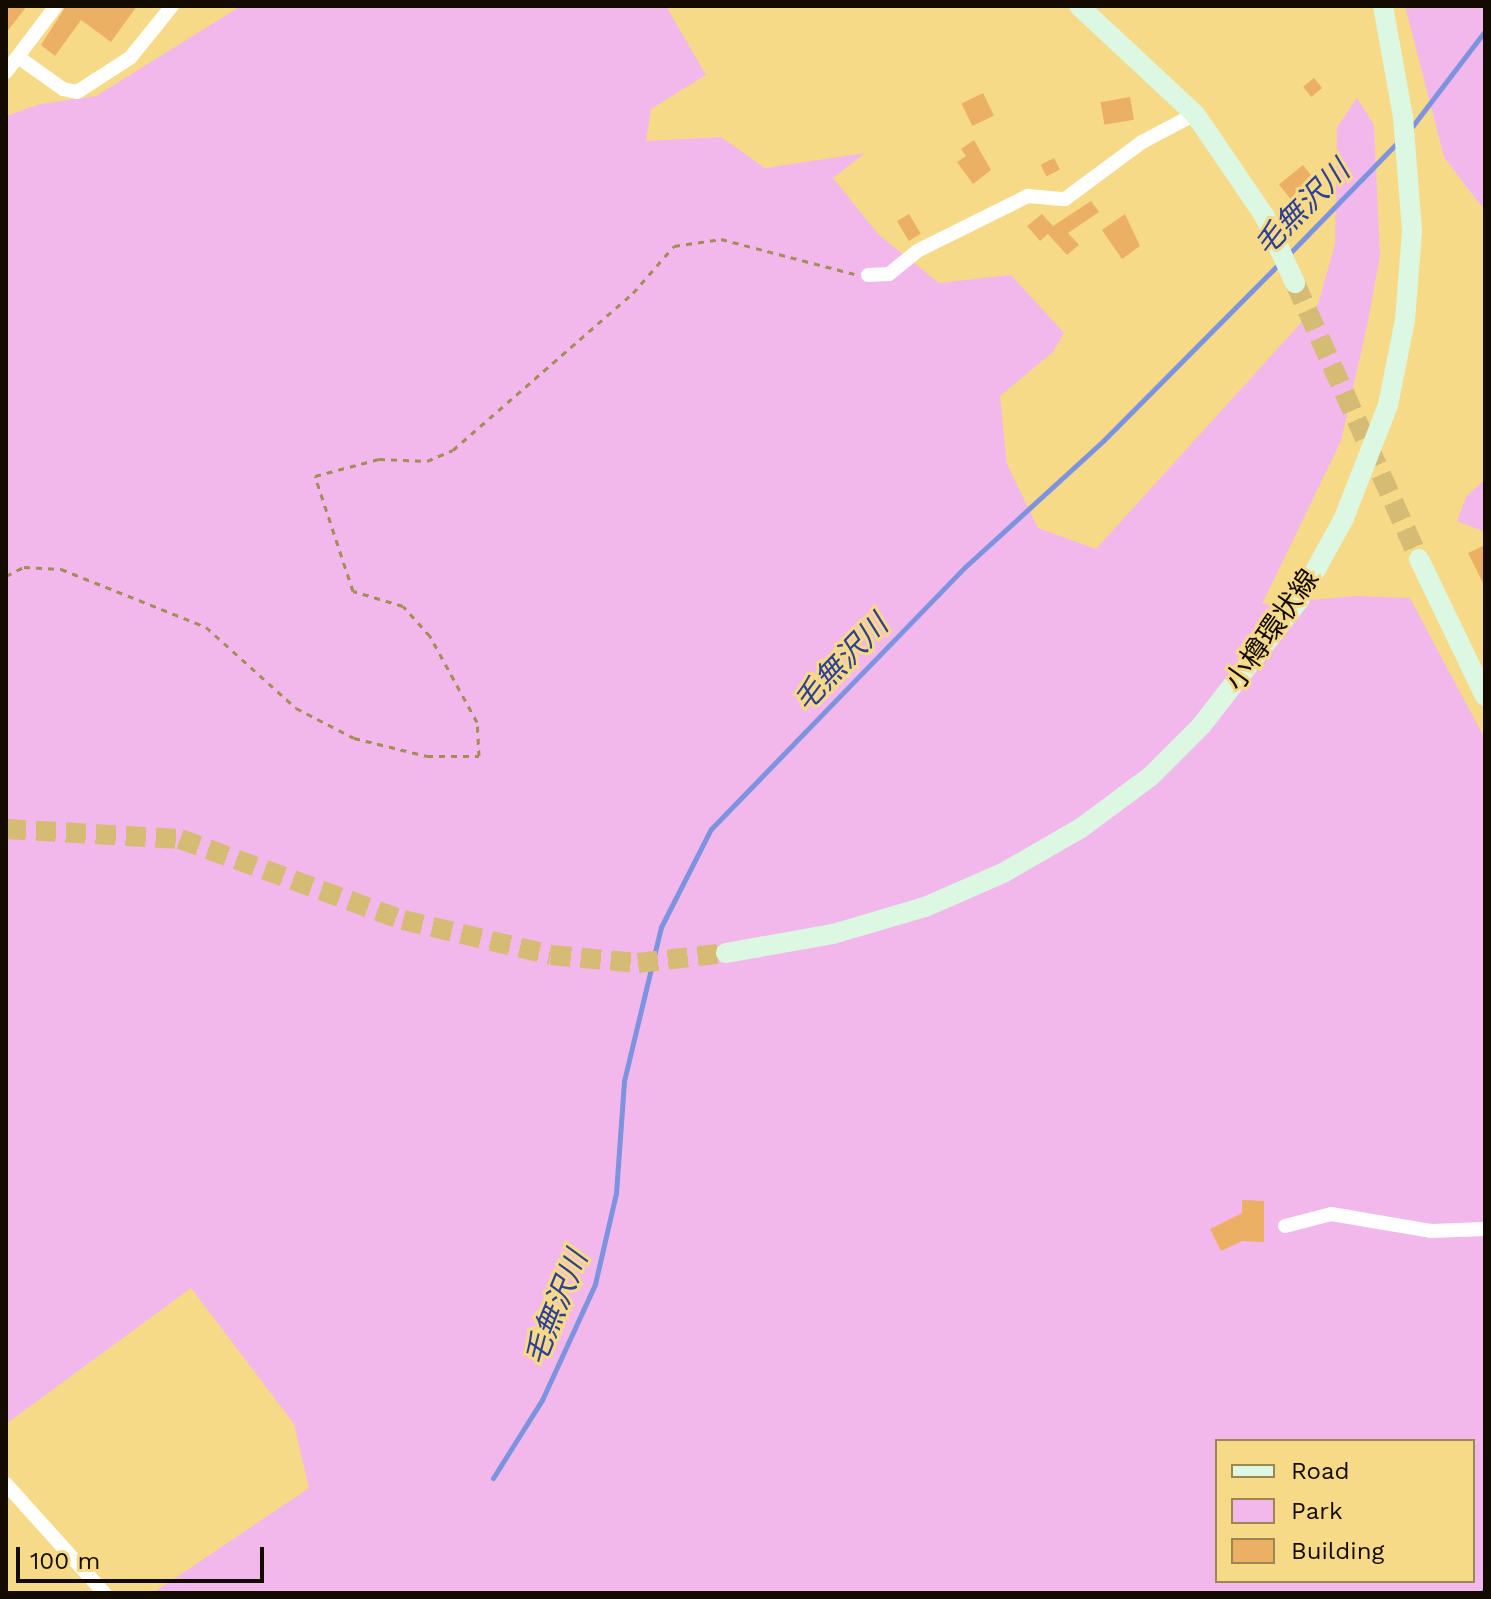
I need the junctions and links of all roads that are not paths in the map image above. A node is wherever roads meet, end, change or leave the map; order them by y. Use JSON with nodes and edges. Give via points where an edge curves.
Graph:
{"nodes":[{"id":1,"x":56,"y":6,"type":"edge"},
{"id":2,"x":172,"y":6,"type":"edge"},
{"id":3,"x":1079,"y":6,"type":"edge"},
{"id":4,"x":1383,"y":6,"type":"edge"},
{"id":5,"x":18,"y":57,"type":"junction"},
{"id":6,"x":6,"y":72,"type":"edge"},
{"id":7,"x":1195,"y":114,"type":"junction"},
{"id":8,"x":868,"y":275,"type":"road end"},
{"id":9,"x":1295,"y":283,"type":"tunnel mouth"},
{"id":10,"x":1419,"y":559,"type":"tunnel mouth"},
{"id":11,"x":1485,"y":696,"type":"edge"},
{"id":12,"x":726,"y":953,"type":"tunnel mouth"},
{"id":13,"x":1285,"y":1226,"type":"dead end"},
{"id":14,"x":1485,"y":1229,"type":"edge"},
{"id":15,"x":6,"y":1484,"type":"edge"},
{"id":16,"x":104,"y":1593,"type":"edge"}],
"edges":[{"from":1,"to":5,"type":"street"},
{"from":2,"to":5,"type":"street","via":[[130,58],[77,92],[63,89]]},
{"from":3,"to":7,"type":"main road"},
{"from":4,"to":12,"type":"main road","name":"小樽環状線","via":[[1403,117],[1411,217],[1405,320],[1388,405],[1344,518],[1290,613],[1201,726],[1151,776],[1081,828],[1003,873],[925,907],[833,934]]},
{"from":5,"to":6,"type":"street"},
{"from":7,"to":8,"type":"street","via":[[1142,142],[1065,199],[1028,196],[917,251],[889,274]]},
{"from":7,"to":9,"type":"main road","via":[[1264,215]]},
{"from":10,"to":11,"type":"main road"},
{"from":13,"to":14,"type":"street","via":[[1331,1214],[1431,1231]]},
{"from":15,"to":16,"type":"street"}]}
